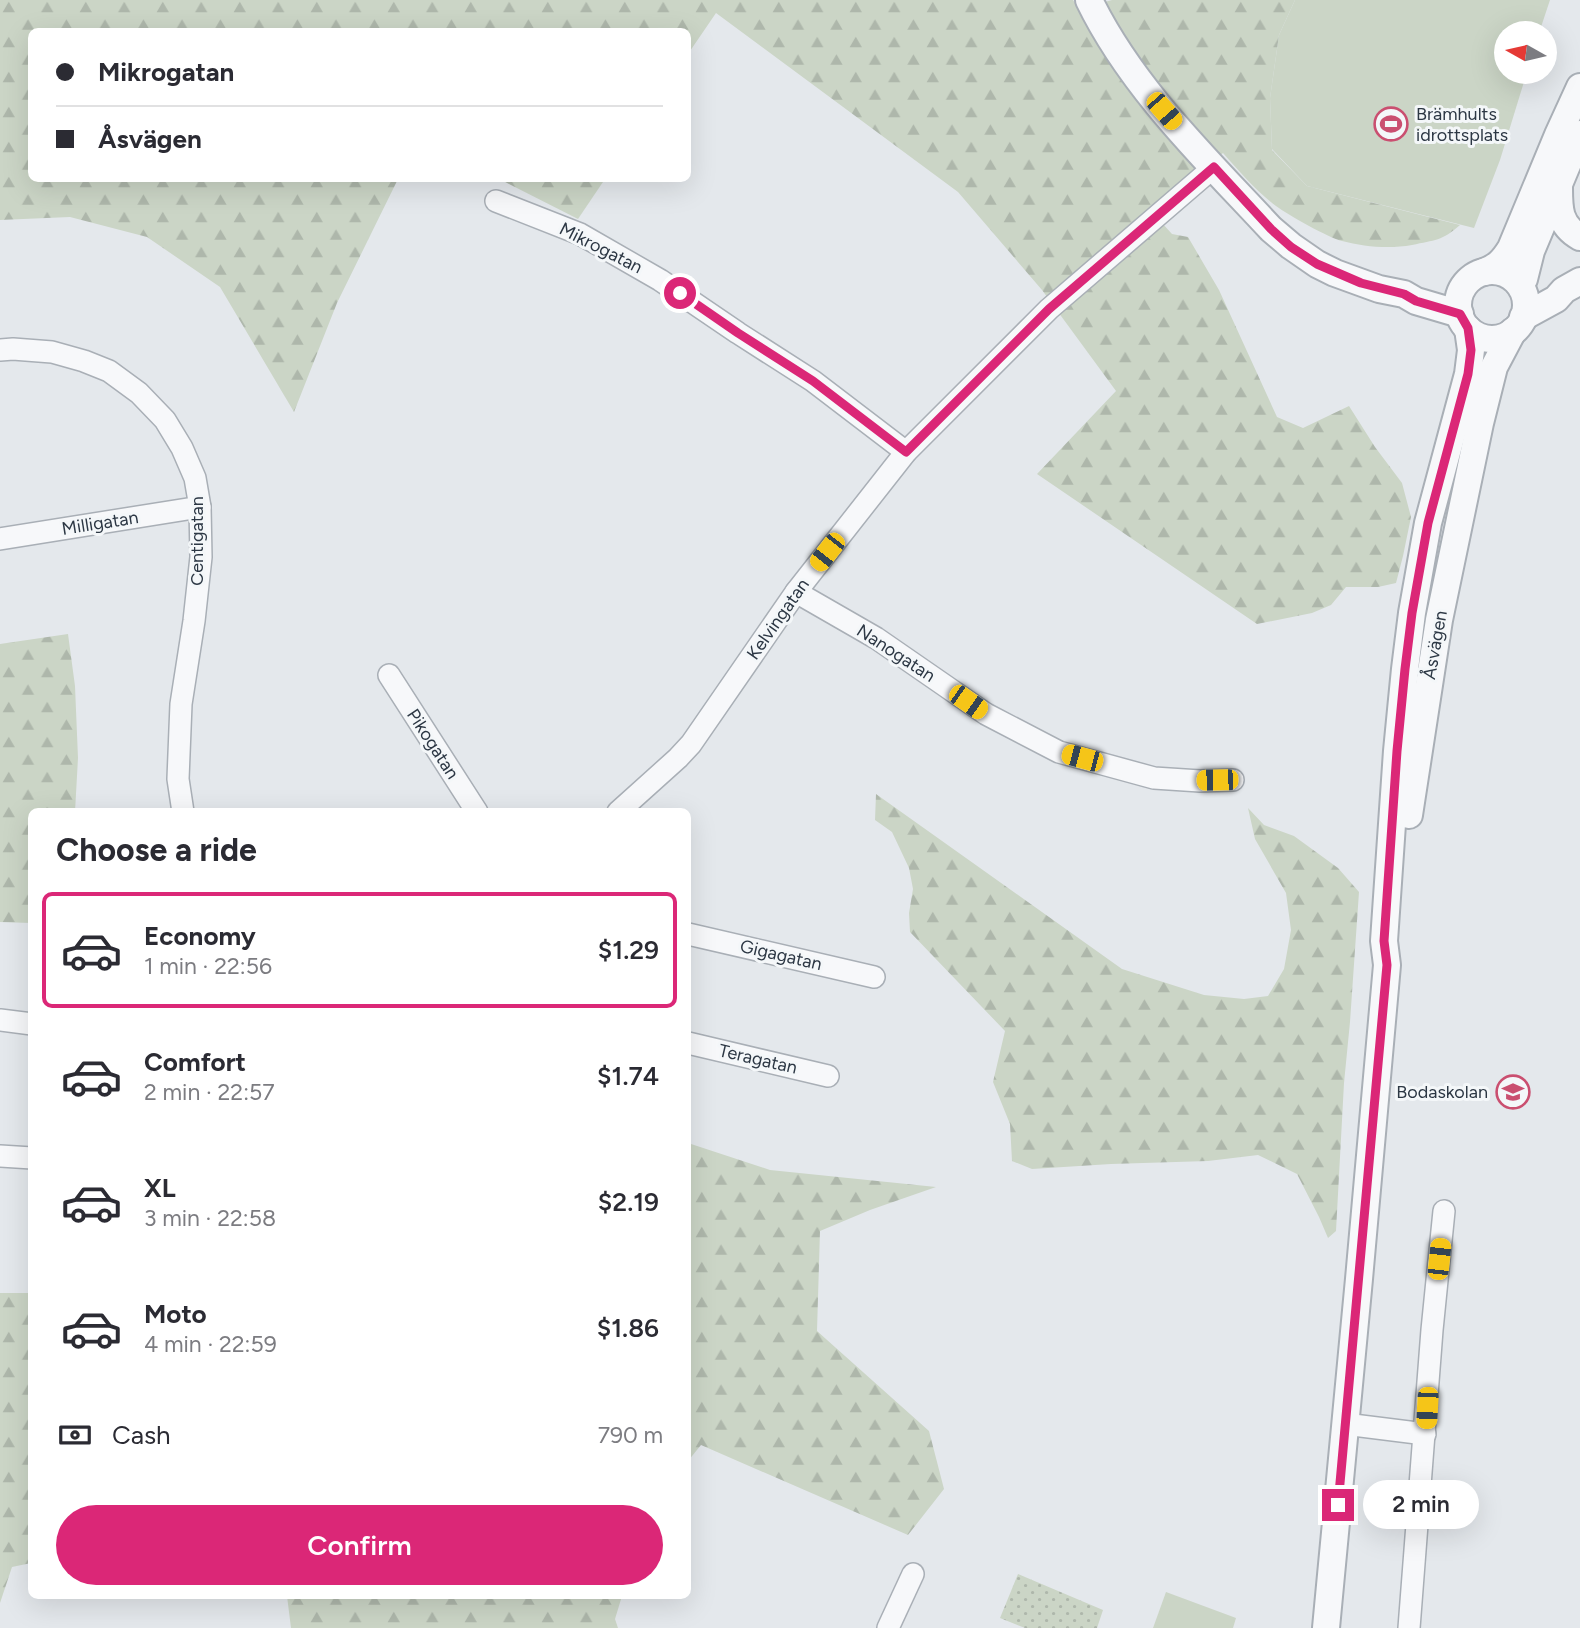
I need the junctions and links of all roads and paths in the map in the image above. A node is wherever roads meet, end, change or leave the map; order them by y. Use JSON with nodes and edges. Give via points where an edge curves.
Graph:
{"nodes":[{"id":1,"x":1089,"y":0,"type":"edge"},
{"id":2,"x":1580,"y":87,"type":"edge"},
{"id":3,"x":1580,"y":134,"type":"edge"},
{"id":4,"x":1214,"y":167,"type":"junction"},
{"id":5,"x":1559,"y":181,"type":"junction"},
{"id":6,"x":496,"y":201,"type":"dead end"},
{"id":7,"x":1580,"y":237,"type":"edge"},
{"id":8,"x":1476,"y":277,"type":"junction"},
{"id":9,"x":1520,"y":286,"type":"junction"},
{"id":10,"x":1572,"y":286,"type":"edge"},
{"id":11,"x":1404,"y":294,"type":"junction"},
{"id":12,"x":1464,"y":321,"type":"junction"},
{"id":13,"x":1518,"y":324,"type":"junction"},
{"id":14,"x":0,"y":350,"type":"edge"},
{"id":15,"x":906,"y":452,"type":"junction"},
{"id":16,"x":200,"y":507,"type":"junction"},
{"id":17,"x":0,"y":539,"type":"edge"},
{"id":18,"x":796,"y":592,"type":"junction"},
{"id":19,"x":389,"y":675,"type":"dead end"},
{"id":20,"x":1233,"y":780,"type":"dead end"},
{"id":21,"x":182,"y":808,"type":"edge"},
{"id":22,"x":474,"y":808,"type":"edge"},
{"id":23,"x":622,"y":808,"type":"edge"},
{"id":24,"x":691,"y":935,"type":"edge"},
{"id":25,"x":1387,"y":965,"type":"junction"},
{"id":26,"x":874,"y":977,"type":"dead end"},
{"id":27,"x":0,"y":1020,"type":"edge"},
{"id":28,"x":28,"y":1024,"type":"edge"},
{"id":29,"x":691,"y":1044,"type":"edge"},
{"id":30,"x":828,"y":1076,"type":"dead end"},
{"id":31,"x":0,"y":1156,"type":"edge"},
{"id":32,"x":28,"y":1158,"type":"edge"},
{"id":33,"x":1444,"y":1211,"type":"dead end"},
{"id":34,"x":1345,"y":1424,"type":"junction"},
{"id":35,"x":1425,"y":1434,"type":"junction"},
{"id":36,"x":913,"y":1574,"type":"dead end"},
{"id":37,"x":888,"y":1628,"type":"edge"},
{"id":38,"x":1326,"y":1628,"type":"edge"},
{"id":39,"x":1409,"y":1628,"type":"edge"}],
"edges":[{"from":1,"to":4,"type":"street","via":[[1126,62]]},
{"from":2,"to":8,"type":"street","via":[[1511,248],[1495,268]]},
{"from":3,"to":5,"type":"street"},
{"from":4,"to":11,"type":"street","via":[[1291,247],[1335,273]]},
{"from":4,"to":15,"type":"street","name":"Kelvingatan","via":[[1049,309]]},
{"from":5,"to":7,"type":"street","via":[[1565,225]]},
{"from":5,"to":9,"type":"street"},
{"from":6,"to":15,"type":"street","name":"Mikrogatan","via":[[580,234],[660,280],[813,381]]},
{"from":8,"to":9,"type":"street","via":[[1495,271]]},
{"from":8,"to":11,"type":"street","via":[[1439,291]]},
{"from":8,"to":12,"type":"street","via":[[1462,289],[1459,299]]},
{"from":9,"to":10,"type":"street"},
{"from":9,"to":13,"type":"street","via":[[1526,304]]},
{"from":10,"to":13,"type":"street"},
{"from":11,"to":12,"type":"street"},
{"from":12,"to":13,"type":"street","via":[[1477,335],[1493,338]]},
{"from":12,"to":25,"type":"street","name":"Åsvägen","via":[[1471,350],[1468,374],[1428,523],[1406,655],[1385,914]]},
{"from":13,"to":25,"type":"street","name":"Åsvägen","via":[[1488,387],[1442,606],[1421,728],[1395,944]]},
{"from":14,"to":16,"type":"street","name":"Centigatan","via":[[52,352],[85,361],[109,371],[139,393],[165,420],[182,448],[195,478]]},
{"from":15,"to":18,"type":"street","name":"Kelvingatan"},
{"from":16,"to":17,"type":"street","name":"Milligatan"},
{"from":16,"to":21,"type":"street","name":"Centigatan","via":[[200,570],[181,704],[177,779]]},
{"from":18,"to":20,"type":"street","name":"Nanogatan","via":[[876,638],[986,714],[1059,752],[1154,778]]},
{"from":18,"to":23,"type":"street","name":"Kelvingatan","via":[[691,744]]},
{"from":19,"to":22,"type":"street","name":"Pikogatan"},
{"from":24,"to":26,"type":"street","name":"Gigagatan"},
{"from":25,"to":34,"type":"street","name":"Åsvägen"},
{"from":27,"to":28,"type":"street"},
{"from":29,"to":30,"type":"street","name":"Teragatan"},
{"from":31,"to":32,"type":"street"},
{"from":33,"to":35,"type":"street"},
{"from":34,"to":35,"type":"street"},
{"from":34,"to":38,"type":"street","name":"Åsvägen"},
{"from":35,"to":39,"type":"street"},
{"from":36,"to":37,"type":"street"}]}
